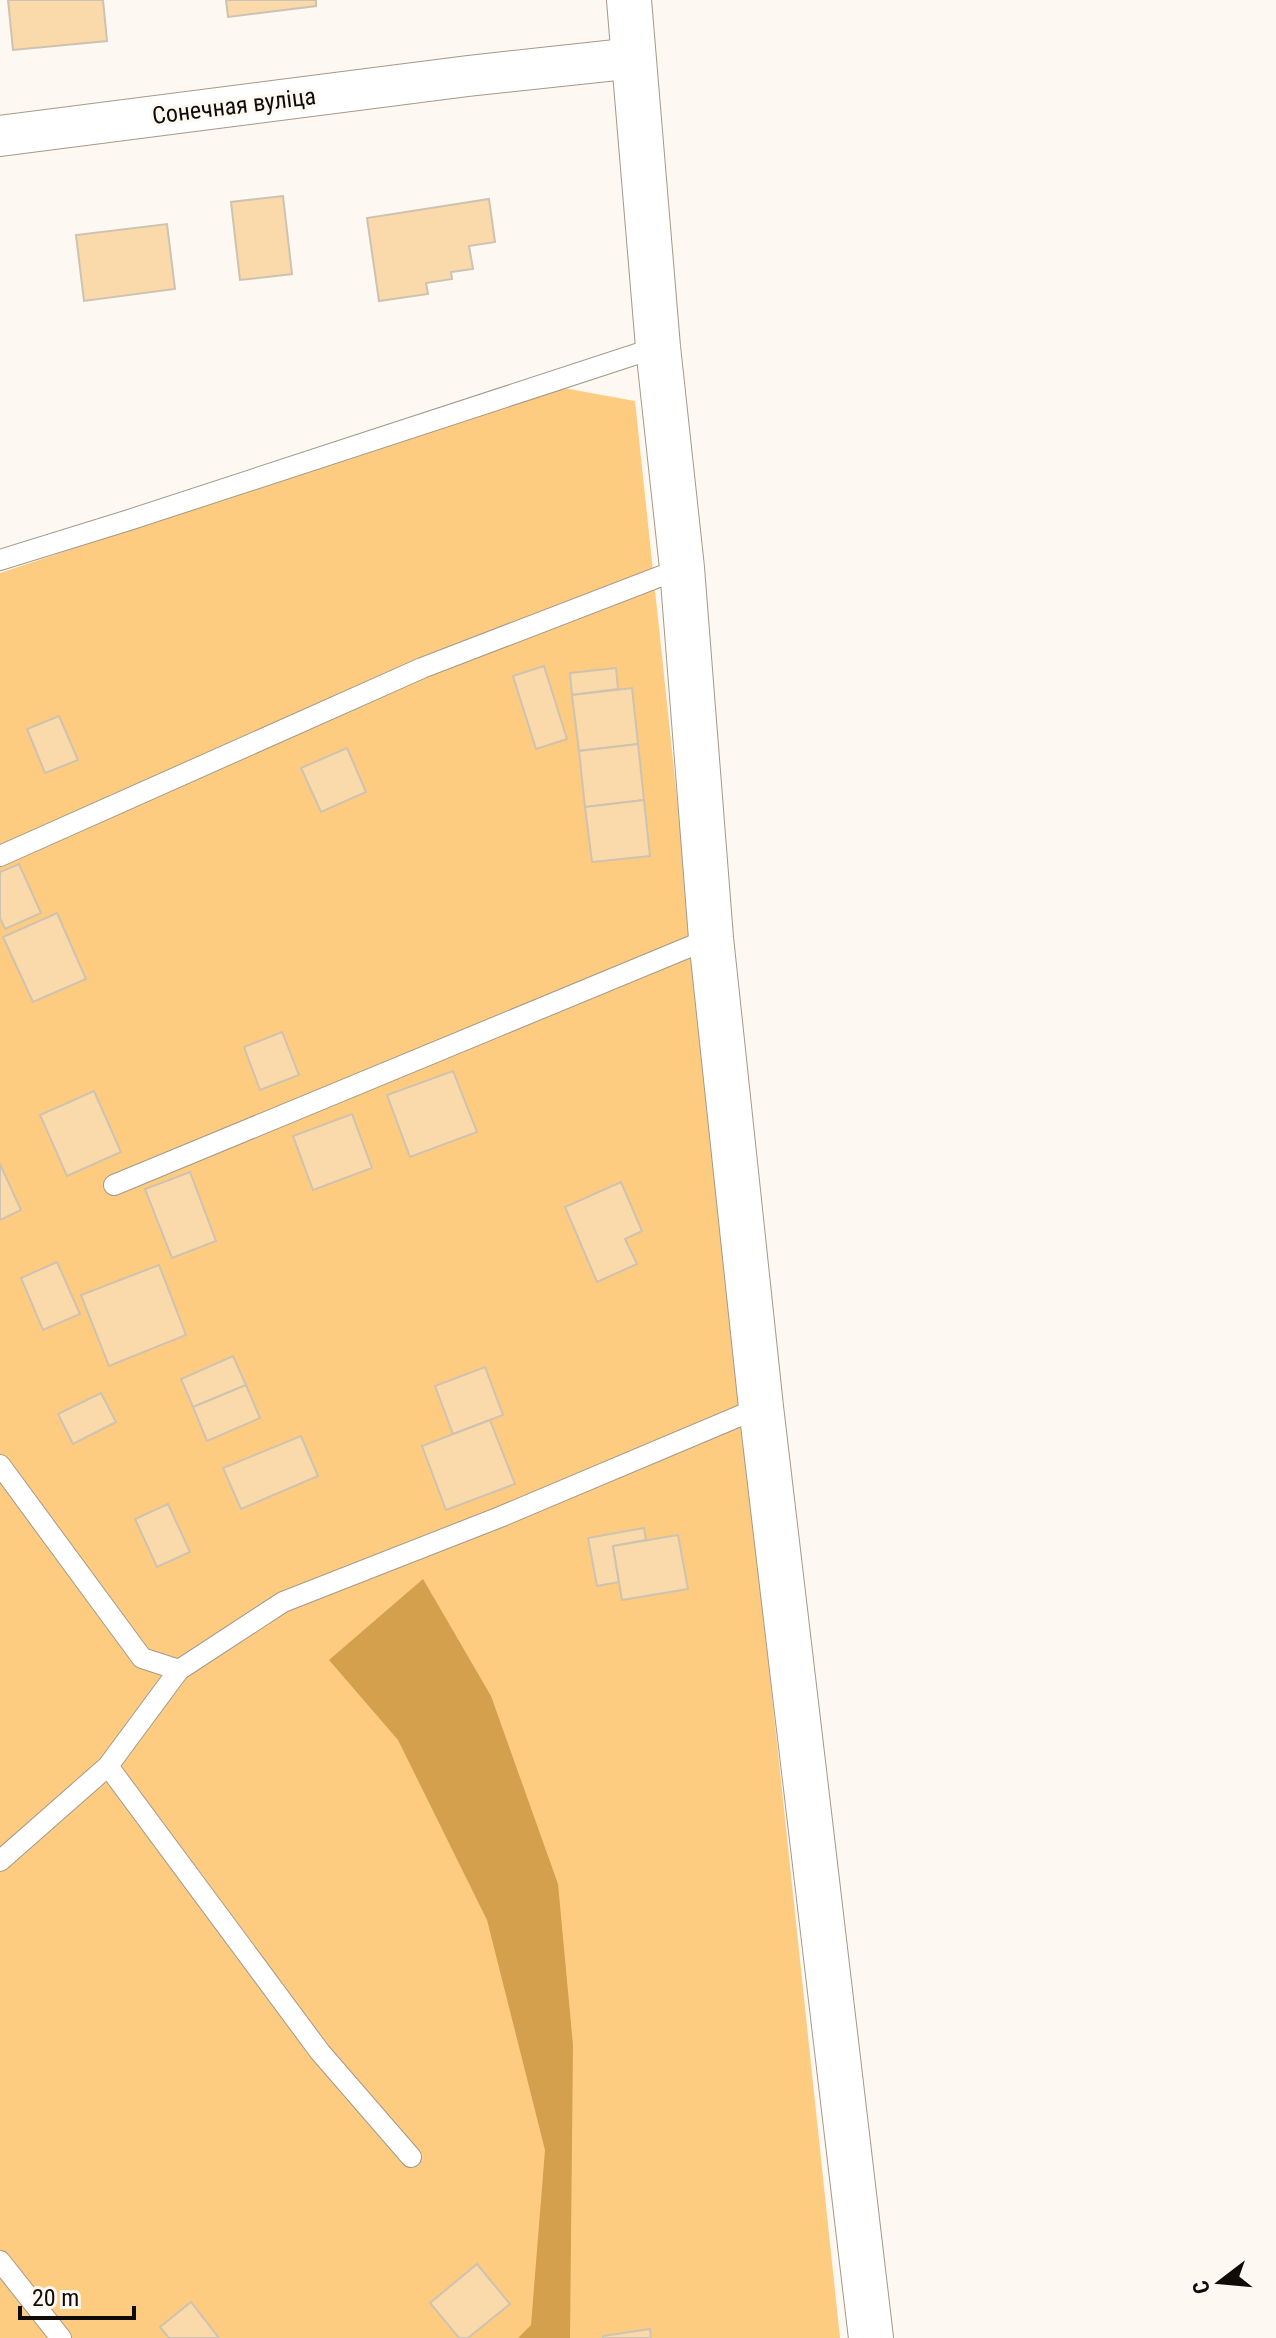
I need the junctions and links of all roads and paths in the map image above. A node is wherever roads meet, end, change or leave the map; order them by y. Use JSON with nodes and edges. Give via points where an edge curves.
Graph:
{"nodes":[{"id":1,"x":629,"y":0,"type":"edge"},
{"id":2,"x":635,"y":58,"type":"junction"},
{"id":3,"x":0,"y":136,"type":"edge"},
{"id":4,"x":658,"y":347,"type":"junction"},
{"id":5,"x":0,"y":560,"type":"edge"},
{"id":6,"x":682,"y":568,"type":"junction"},
{"id":7,"x":0,"y":856,"type":"edge"},
{"id":8,"x":711,"y":938,"type":"junction"},
{"id":9,"x":114,"y":1185,"type":"dead end"},
{"id":10,"x":761,"y":1407,"type":"junction"},
{"id":11,"x":0,"y":1465,"type":"edge"},
{"id":12,"x":179,"y":1670,"type":"junction"},
{"id":13,"x":108,"y":1766,"type":"junction"},
{"id":14,"x":0,"y":1861,"type":"edge"},
{"id":15,"x":411,"y":2157,"type":"dead end"},
{"id":16,"x":0,"y":2261,"type":"edge"},
{"id":17,"x":61,"y":2338,"type":"edge"},
{"id":18,"x":871,"y":2338,"type":"edge"}],
"edges":[{"from":1,"to":2,"type":"street"},
{"from":2,"to":3,"type":"street","name":"Сонечная вуліца"},
{"from":2,"to":4,"type":"street"},
{"from":4,"to":5,"type":"lane"},
{"from":4,"to":6,"type":"street"},
{"from":6,"to":7,"type":"lane","via":[[422,668]]},
{"from":6,"to":8,"type":"street"},
{"from":8,"to":9,"type":"lane"},
{"from":8,"to":10,"type":"street"},
{"from":10,"to":12,"type":"lane","via":[[283,1602]]},
{"from":10,"to":18,"type":"street"},
{"from":11,"to":12,"type":"lane","via":[[142,1658]]},
{"from":12,"to":13,"type":"lane"},
{"from":13,"to":14,"type":"lane"},
{"from":13,"to":15,"type":"lane","via":[[320,2052]]},
{"from":16,"to":17,"type":"lane"}]}
